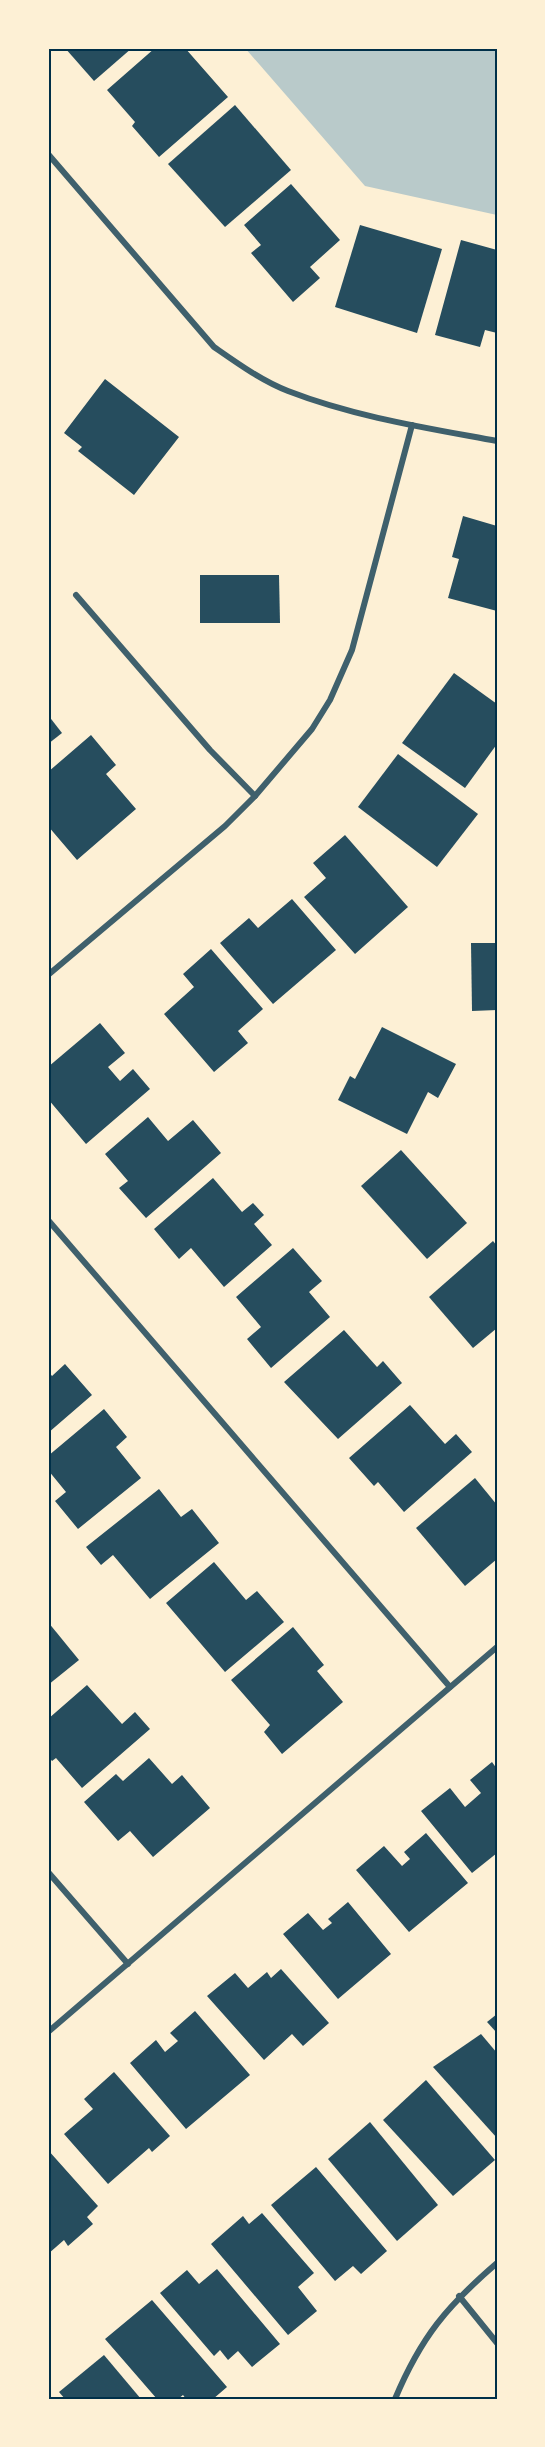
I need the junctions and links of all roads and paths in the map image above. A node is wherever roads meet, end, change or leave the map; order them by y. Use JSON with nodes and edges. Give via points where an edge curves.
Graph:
{"nodes":[{"id":1,"x":48,"y":154,"type":"edge"},
{"id":2,"x":412,"y":425,"type":"junction"},
{"id":3,"x":497,"y":441,"type":"edge"},
{"id":4,"x":76,"y":595,"type":"dead end"},
{"id":5,"x":255,"y":796,"type":"junction"},
{"id":6,"x":48,"y":975,"type":"edge"},
{"id":7,"x":48,"y":1220,"type":"edge"},
{"id":8,"x":497,"y":1647,"type":"edge"},
{"id":9,"x":450,"y":1687,"type":"junction"},
{"id":10,"x":48,"y":1872,"type":"edge"},
{"id":11,"x":128,"y":1964,"type":"junction"},
{"id":12,"x":48,"y":2032,"type":"edge"},
{"id":13,"x":497,"y":2263,"type":"edge"},
{"id":14,"x":459,"y":2296,"type":"junction"},
{"id":15,"x":497,"y":2343,"type":"edge"},
{"id":16,"x":395,"y":2399,"type":"edge"}],
"edges":[{"from":1,"to":2,"type":"street","via":[[214,347],[287,391]]},
{"from":2,"to":3,"type":"street"},
{"from":2,"to":5,"type":"street","via":[[352,650],[312,729]]},
{"from":4,"to":5,"type":"street","via":[[210,750]]},
{"from":5,"to":6,"type":"street","via":[[152,890]]},
{"from":7,"to":9,"type":"street"},
{"from":8,"to":9,"type":"street"},
{"from":9,"to":11,"type":"street"},
{"from":10,"to":11,"type":"street"},
{"from":11,"to":12,"type":"street"},
{"from":13,"to":14,"type":"street"},
{"from":14,"to":15,"type":"street"},
{"from":14,"to":16,"type":"street","via":[[432,2327]]}]}
